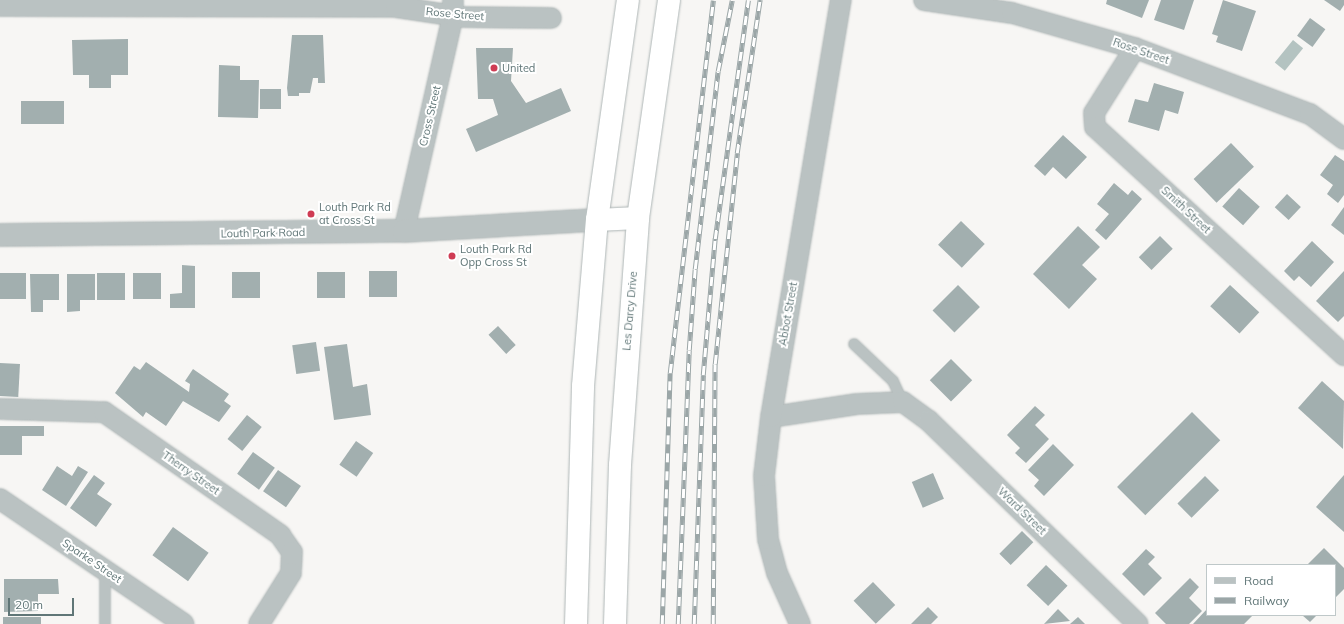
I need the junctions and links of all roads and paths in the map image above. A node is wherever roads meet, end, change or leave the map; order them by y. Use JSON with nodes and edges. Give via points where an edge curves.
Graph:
{"nodes":[{"id":1,"x":628,"y":0,"type":"edge"},
{"id":2,"x":669,"y":0,"type":"edge"},
{"id":3,"x":841,"y":0,"type":"edge"},
{"id":4,"x":924,"y":0,"type":"edge"},
{"id":5,"x":97,"y":4,"type":"edge"},
{"id":6,"x":0,"y":6,"type":"edge"},
{"id":7,"x":453,"y":8,"type":"edge"},
{"id":8,"x":551,"y":18,"type":"dead end"},
{"id":9,"x":1135,"y":48,"type":"junction"},
{"id":10,"x":1344,"y":139,"type":"edge"},
{"id":11,"x":638,"y":218,"type":"junction"},
{"id":12,"x":597,"y":220,"type":"junction"},
{"id":13,"x":404,"y":232,"type":"junction"},
{"id":14,"x":0,"y":235,"type":"edge"},
{"id":15,"x":854,"y":344,"type":"dead end"},
{"id":16,"x":1344,"y":355,"type":"edge"},
{"id":17,"x":903,"y":402,"type":"junction"},
{"id":18,"x":0,"y":410,"type":"edge"},
{"id":19,"x":771,"y":417,"type":"junction"},
{"id":20,"x":0,"y":499,"type":"edge"},
{"id":21,"x":105,"y":569,"type":"junction"},
{"id":22,"x":105,"y":624,"type":"edge"},
{"id":23,"x":184,"y":624,"type":"edge"},
{"id":24,"x":258,"y":624,"type":"edge"},
{"id":25,"x":576,"y":624,"type":"edge"},
{"id":26,"x":615,"y":624,"type":"edge"},
{"id":27,"x":800,"y":624,"type":"edge"},
{"id":28,"x":1138,"y":624,"type":"edge"}],
"edges":[{"from":1,"to":12,"type":"highway"},
{"from":2,"to":11,"type":"highway","name":"Les Darcy Drive"},
{"from":3,"to":19,"type":"street","name":"Abbot Street"},
{"from":4,"to":9,"type":"street","name":"Rose Street","via":[[1012,13]]},
{"from":5,"to":6,"type":"street","name":"Rose Street"},
{"from":5,"to":7,"type":"street","name":"Rose Street"},
{"from":7,"to":8,"type":"street","name":"Rose Street"},
{"from":7,"to":13,"type":"street","name":"Cross Street"},
{"from":9,"to":10,"type":"street","name":"Rose Street","via":[[1310,114]]},
{"from":9,"to":16,"type":"street","name":"Smith Street","via":[[1094,113],[1095,126]]},
{"from":11,"to":12,"type":"highway"},
{"from":11,"to":26,"type":"highway","name":"Les Darcy Drive","via":[[621,458]]},
{"from":12,"to":13,"type":"street","name":"Louth Park Road"},
{"from":12,"to":25,"type":"highway","via":[[583,386]]},
{"from":13,"to":14,"type":"street","name":"Louth Park Road"},
{"from":15,"to":17,"type":"lane","name":"Ward Street","via":[[893,381]]},
{"from":17,"to":19,"type":"street","via":[[857,404]]},
{"from":17,"to":28,"type":"street","name":"Ward Street","via":[[929,421]]},
{"from":18,"to":24,"type":"street","name":"Therry Street","via":[[104,412],[280,535],[292,552],[291,573]]},
{"from":19,"to":27,"type":"street","name":"Abbot Street","via":[[764,476],[768,539],[777,573]]},
{"from":20,"to":21,"type":"street","name":"Sparke Street"},
{"from":21,"to":22,"type":"lane"},
{"from":21,"to":23,"type":"street","name":"Sparke Street"}]}
